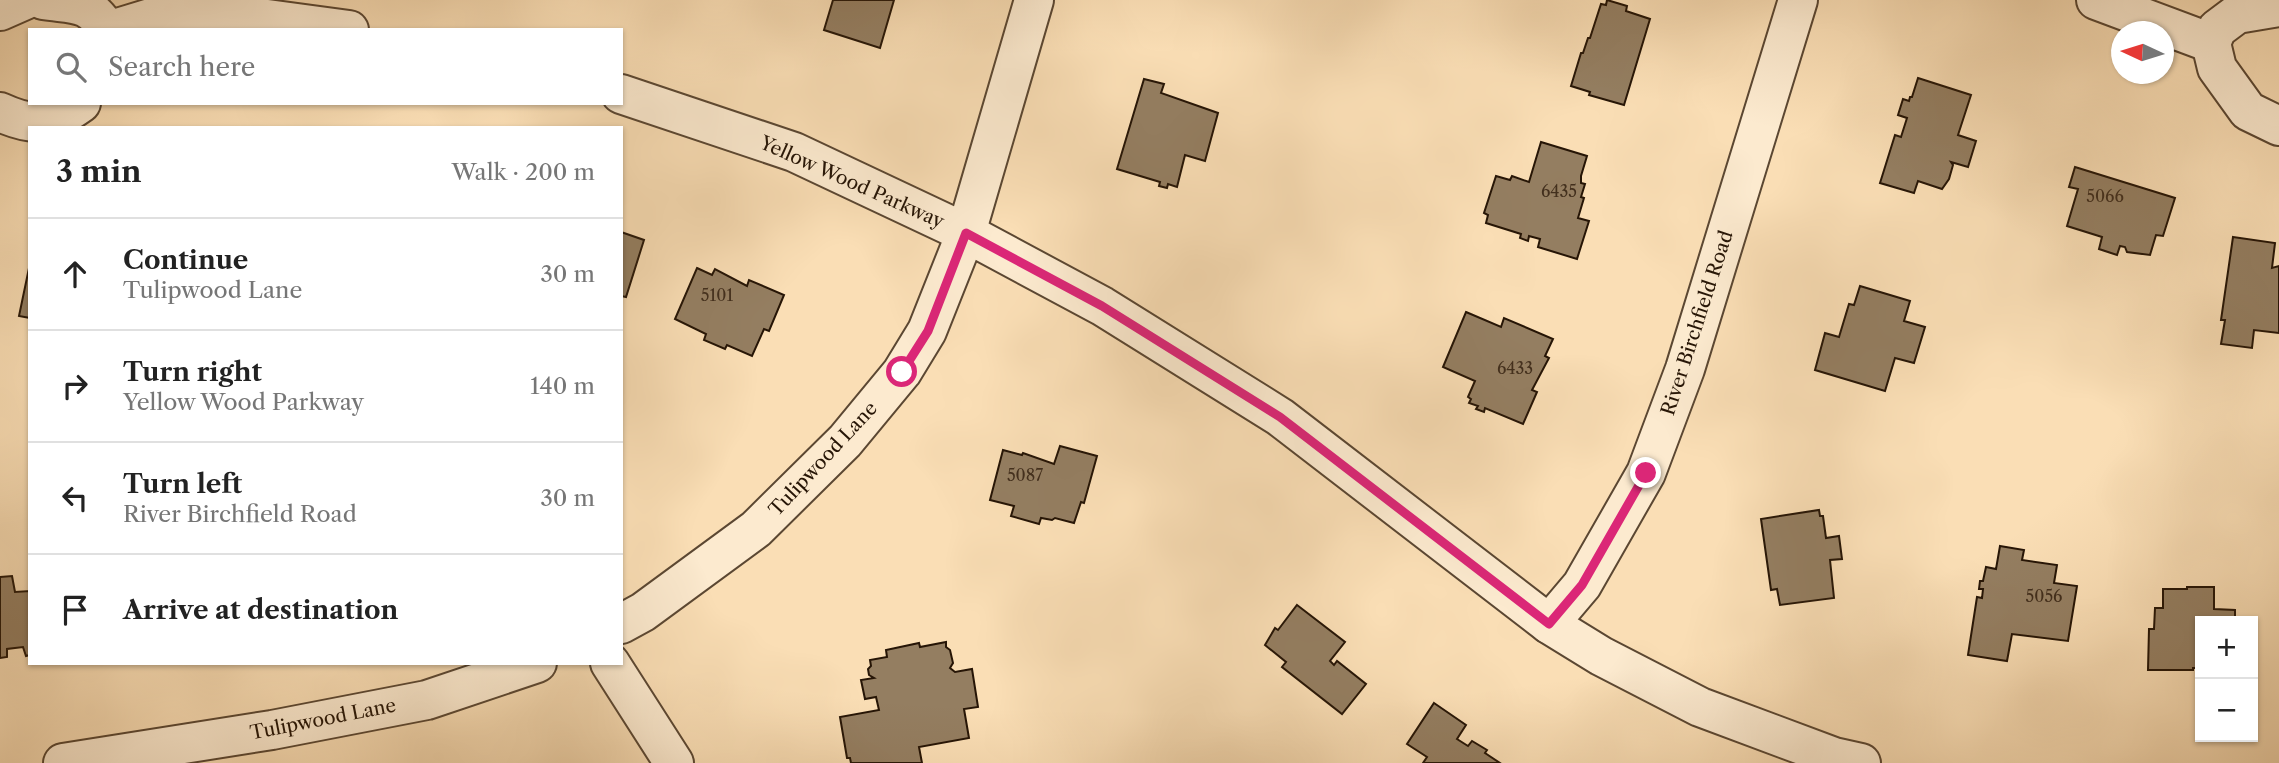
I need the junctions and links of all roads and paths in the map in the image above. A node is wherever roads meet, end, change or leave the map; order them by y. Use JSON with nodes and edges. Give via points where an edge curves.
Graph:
{"nodes":[{"id":1,"x":26,"y":0,"type":"edge"},
{"id":2,"x":43,"y":0,"type":"edge"},
{"id":3,"x":1034,"y":0,"type":"edge"},
{"id":4,"x":1798,"y":0,"type":"edge"},
{"id":5,"x":2096,"y":0,"type":"edge"},
{"id":6,"x":2279,"y":7,"type":"edge"},
{"id":7,"x":0,"y":11,"type":"edge"},
{"id":8,"x":108,"y":28,"type":"edge"},
{"id":9,"x":116,"y":28,"type":"edge"},
{"id":10,"x":334,"y":28,"type":"edge"},
{"id":11,"x":2211,"y":43,"type":"junction"},
{"id":12,"x":623,"y":95,"type":"edge"},
{"id":13,"x":78,"y":105,"type":"edge"},
{"id":14,"x":0,"y":112,"type":"edge"},
{"id":15,"x":2279,"y":126,"type":"edge"},
{"id":16,"x":966,"y":233,"type":"junction"},
{"id":17,"x":623,"y":623,"type":"edge"},
{"id":18,"x":1549,"y":624,"type":"junction"},
{"id":19,"x":531,"y":665,"type":"edge"},
{"id":20,"x":611,"y":665,"type":"edge"},
{"id":21,"x":63,"y":763,"type":"edge"},
{"id":22,"x":674,"y":763,"type":"edge"},
{"id":23,"x":1861,"y":763,"type":"edge"}],
"edges":[{"from":1,"to":7,"type":"street"},
{"from":2,"to":8,"type":"street","via":[[86,7]]},
{"from":3,"to":16,"type":"street","name":"Tulipwood Lane"},
{"from":4,"to":18,"type":"street","name":"River Birchfield Road","via":[[1685,369],[1646,473],[1582,585]]},
{"from":5,"to":11,"type":"street"},
{"from":6,"to":11,"type":"street","via":[[2237,14],[2217,29]]},
{"from":9,"to":10,"type":"street","via":[[157,16],[222,13]]},
{"from":11,"to":15,"type":"street","via":[[2217,68],[2248,111]]},
{"from":12,"to":16,"type":"street","name":"Yellow Wood Parkway","via":[[794,152]]},
{"from":13,"to":14,"type":"street","via":[[58,120],[24,123]]},
{"from":16,"to":17,"type":"street","name":"Tulipwood Lane","via":[[928,331],[902,372],[845,441],[756,529]]},
{"from":16,"to":18,"type":"street","name":"Yellow Wood Parkway","via":[[1102,306],[1280,417]]},
{"from":18,"to":23,"type":"street","name":"Yellow Wood Parkway","via":[[1700,707]]},
{"from":19,"to":21,"type":"street","name":"Tulipwood Lane","via":[[427,699],[272,730]]},
{"from":20,"to":22,"type":"street"}]}
